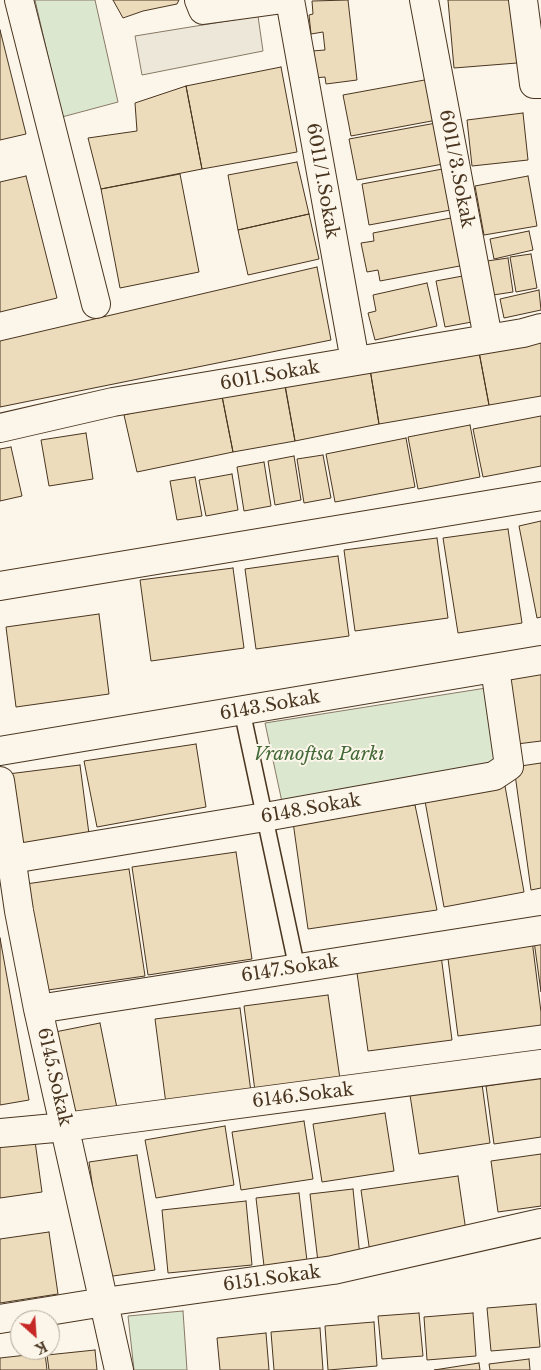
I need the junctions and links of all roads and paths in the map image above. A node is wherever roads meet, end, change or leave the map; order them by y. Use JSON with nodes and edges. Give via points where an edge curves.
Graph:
{"nodes":[{"id":1,"x":19,"y":0,"type":"edge"},
{"id":2,"x":276,"y":0,"type":"edge"},
{"id":3,"x":290,"y":0,"type":"edge"},
{"id":4,"x":424,"y":0,"type":"edge"},
{"id":5,"x":523,"y":0,"type":"edge"},
{"id":6,"x":201,"y":5,"type":"edge"},
{"id":7,"x":537,"y":84,"type":"edge"},
{"id":8,"x":96,"y":304,"type":"dead end"},
{"id":9,"x":541,"y":328,"type":"edge"},
{"id":10,"x":488,"y":338,"type":"junction"},
{"id":11,"x":355,"y":361,"type":"junction"},
{"id":12,"x":0,"y":428,"type":"edge"},
{"id":13,"x":541,"y":496,"type":"edge"},
{"id":14,"x":0,"y":586,"type":"edge"},
{"id":15,"x":541,"y":660,"type":"edge"},
{"id":16,"x":495,"y":668,"type":"junction"},
{"id":17,"x":242,"y":711,"type":"junction"},
{"id":18,"x":0,"y":752,"type":"edge"},
{"id":19,"x":0,"y":782,"type":"edge"},
{"id":20,"x":265,"y":818,"type":"junction"},
{"id":21,"x":12,"y":859,"type":"junction"},
{"id":22,"x":10,"y":912,"type":"edge"},
{"id":23,"x":541,"y":930,"type":"edge"},
{"id":24,"x":297,"y":968,"type":"junction"},
{"id":25,"x":38,"y":1009,"type":"junction"},
{"id":26,"x":541,"y":1064,"type":"edge"},
{"id":27,"x":65,"y":1127,"type":"junction"},
{"id":28,"x":0,"y":1133,"type":"edge"},
{"id":29,"x":541,"y":1223,"type":"edge"},
{"id":30,"x":104,"y":1302,"type":"junction"},
{"id":31,"x":0,"y":1320,"type":"edge"},
{"id":32,"x":119,"y":1370,"type":"edge"}],
"edges":[{"from":1,"to":8,"type":"street"},
{"from":2,"to":6,"type":"street"},
{"from":3,"to":11,"type":"street","name":"6011/1.Sokak"},
{"from":4,"to":10,"type":"street","name":"6011/3.Sokak"},
{"from":5,"to":7,"type":"street"},
{"from":9,"to":10,"type":"street","name":"6011.Sokak"},
{"from":10,"to":11,"type":"street","name":"6011.Sokak"},
{"from":11,"to":12,"type":"street","name":"6011.Sokak","via":[[113,402]]},
{"from":13,"to":14,"type":"street"},
{"from":15,"to":16,"type":"street","name":"6143.Sokak"},
{"from":16,"to":17,"type":"street","name":"6143.Sokak"},
{"from":16,"to":20,"type":"street","name":"6148.Sokak","via":[[509,766],[494,776]]},
{"from":17,"to":18,"type":"street","name":"6143.Sokak"},
{"from":17,"to":20,"type":"lane"},
{"from":19,"to":21,"type":"street","name":"6145.Sokak"},
{"from":20,"to":21,"type":"street","name":"6148.Sokak"},
{"from":20,"to":24,"type":"lane"},
{"from":21,"to":22,"type":"street","name":"6145.Sokak"},
{"from":22,"to":25,"type":"street","name":"6145.Sokak"},
{"from":23,"to":24,"type":"street","name":"6147.Sokak"},
{"from":24,"to":25,"type":"street","name":"6147.Sokak"},
{"from":25,"to":27,"type":"street","name":"6145.Sokak"},
{"from":26,"to":27,"type":"street","name":"6146.Sokak"},
{"from":27,"to":28,"type":"street","name":"6146.Sokak"},
{"from":27,"to":30,"type":"street","name":"6145.Sokak"},
{"from":29,"to":30,"type":"street","name":"6151.Sokak","via":[[333,1270]]},
{"from":30,"to":31,"type":"street","name":"6151.Sokak"},
{"from":30,"to":32,"type":"street","name":"6145.Sokak"}]}
